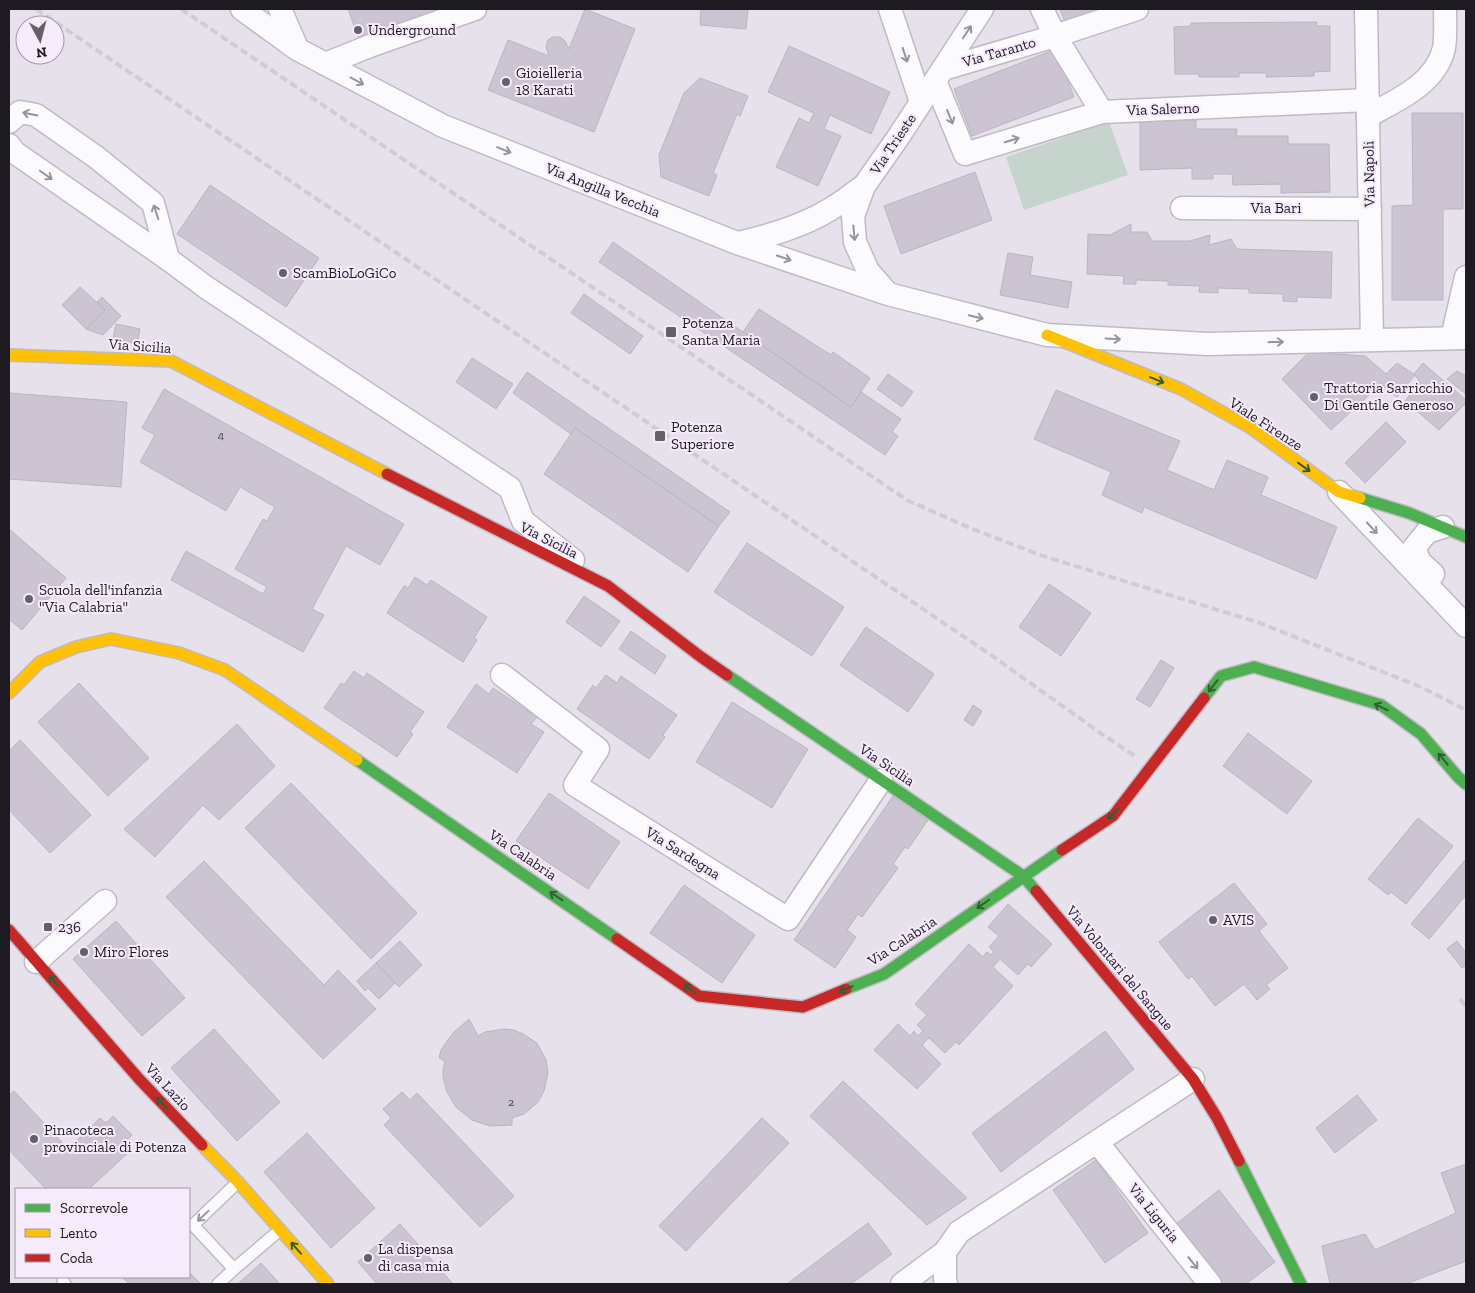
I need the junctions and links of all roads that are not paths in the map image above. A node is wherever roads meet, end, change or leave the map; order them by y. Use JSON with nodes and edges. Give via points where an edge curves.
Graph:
{"nodes":[{"id":1,"x":242,"y":9,"type":"edge"},
{"id":2,"x":280,"y":9,"type":"edge"},
{"id":3,"x":475,"y":9,"type":"edge"},
{"id":4,"x":890,"y":9,"type":"edge"},
{"id":5,"x":982,"y":9,"type":"edge"},
{"id":6,"x":1042,"y":9,"type":"edge"},
{"id":7,"x":1137,"y":9,"type":"edge"},
{"id":8,"x":1366,"y":9,"type":"edge"},
{"id":9,"x":1445,"y":9,"type":"edge"},
{"id":10,"x":1055,"y":36,"type":"junction"},
{"id":11,"x":297,"y":49,"type":"junction"},
{"id":12,"x":325,"y":64,"type":"junction"},
{"id":13,"x":939,"y":75,"type":"junction"},
{"id":14,"x":921,"y":102,"type":"junction"},
{"id":15,"x":1368,"y":108,"type":"junction"},
{"id":16,"x":1102,"y":112,"type":"junction"},
{"id":17,"x":9,"y":122,"type":"edge"},
{"id":18,"x":9,"y":144,"type":"edge"},
{"id":19,"x":864,"y":186,"type":"junction"},
{"id":20,"x":1182,"y":208,"type":"dead end"},
{"id":21,"x":1370,"y":209,"type":"junction"},
{"id":22,"x":737,"y":243,"type":"junction"},
{"id":23,"x":168,"y":259,"type":"junction"},
{"id":24,"x":1466,"y":277,"type":"edge"},
{"id":25,"x":888,"y":294,"type":"junction"},
{"id":26,"x":1047,"y":335,"type":"junction"},
{"id":27,"x":1459,"y":338,"type":"edge"},
{"id":28,"x":1372,"y":340,"type":"junction"},
{"id":29,"x":9,"y":354,"type":"edge"},
{"id":30,"x":1339,"y":492,"type":"junction"},
{"id":31,"x":1443,"y":527,"type":"junction"},
{"id":32,"x":1466,"y":537,"type":"edge"},
{"id":33,"x":608,"y":586,"type":"junction"},
{"id":34,"x":1466,"y":606,"type":"edge"},
{"id":35,"x":1466,"y":626,"type":"edge"},
{"id":36,"x":502,"y":675,"type":"dead end"},
{"id":37,"x":9,"y":693,"type":"edge"},
{"id":38,"x":881,"y":780,"type":"junction"},
{"id":39,"x":1466,"y":784,"type":"edge"},
{"id":40,"x":1023,"y":876,"type":"junction"},
{"id":41,"x":105,"y":902,"type":"dead end"},
{"id":42,"x":9,"y":930,"type":"edge"},
{"id":43,"x":36,"y":962,"type":"junction"},
{"id":44,"x":1193,"y":1080,"type":"junction"},
{"id":45,"x":1097,"y":1142,"type":"junction"},
{"id":46,"x":238,"y":1182,"type":"junction"},
{"id":47,"x":280,"y":1230,"type":"junction"},
{"id":48,"x":945,"y":1252,"type":"junction"},
{"id":49,"x":234,"y":1269,"type":"junction"},
{"id":50,"x":1297,"y":1279,"type":"edge"},
{"id":51,"x":218,"y":1284,"type":"edge"},
{"id":52,"x":328,"y":1284,"type":"edge"},
{"id":53,"x":902,"y":1284,"type":"edge"},
{"id":54,"x":946,"y":1284,"type":"edge"},
{"id":55,"x":1210,"y":1284,"type":"edge"}],
"edges":[{"from":1,"to":11,"type":"street","name":"Via Angilla Vecchia"},
{"from":2,"to":11,"type":"street"},
{"from":3,"to":12,"type":"street"},
{"from":4,"to":14,"type":"street","one_way":true},
{"from":13,"to":5,"type":"street","name":"Via Trieste","one_way":true},
{"from":6,"to":10,"type":"street","name":"Via Taranto"},
{"from":7,"to":10,"type":"street"},
{"from":8,"to":15,"type":"street","name":"Via Napoli"},
{"from":9,"to":15,"type":"street","name":"Via Salerno","via":[[1444,48],[1434,72],[1409,93]]},
{"from":10,"to":13,"type":"street","name":"Via Taranto"},
{"from":10,"to":16,"type":"street","name":"Via Taranto"},
{"from":11,"to":12,"type":"street","name":"Via Angilla Vecchia"},
{"from":12,"to":22,"type":"street","name":"Via Angilla Vecchia","one_way":true,"via":[[443,126]]},
{"from":13,"to":14,"type":"street","name":"Via Trieste"},
{"from":13,"to":16,"type":"street","name":"Via Salerno","one_way":true,"via":[[965,154]]},
{"from":14,"to":19,"type":"street","name":"Via Trieste"},
{"from":15,"to":16,"type":"street","name":"Via Salerno"},
{"from":15,"to":21,"type":"street","name":"Via Napoli"},
{"from":23,"to":17,"type":"street","one_way":true,"via":[[153,203],[36,115],[20,112]]},
{"from":18,"to":23,"type":"street","one_way":true,"via":[[14,152]]},
{"from":19,"to":22,"type":"street","via":[[804,223],[766,237]]},
{"from":19,"to":25,"type":"street","one_way":true,"via":[[853,216],[855,242],[868,271]]},
{"from":20,"to":21,"type":"street","name":"Via Bari"},
{"from":21,"to":28,"type":"street","name":"Via Napoli"},
{"from":22,"to":25,"type":"street","name":"Via Angilla Vecchia","one_way":true},
{"from":23,"to":33,"type":"street","via":[[510,488],[523,521]]},
{"from":24,"to":27,"type":"street"},
{"from":25,"to":26,"type":"street","name":"Via Angilla Vecchia","one_way":true},
{"from":26,"to":28,"type":"street","name":"Via Angilla Vecchia","one_way":true,"via":[[1207,344]]},
{"from":26,"to":30,"type":"street","name":"Viale Firenze","one_way":true,"via":[[1181,389],[1251,428]]},
{"from":27,"to":28,"type":"street","name":"Via Angilla Vecchia"},
{"from":29,"to":33,"type":"street","name":"Via Sicilia","via":[[171,361]]},
{"from":30,"to":31,"type":"street","name":"Viale Firenze"},
{"from":30,"to":35,"type":"street","one_way":true},
{"from":31,"to":32,"type":"street","name":"Viale Firenze"},
{"from":31,"to":34,"type":"street","via":[[1427,532],[1414,548],[1420,562]]},
{"from":33,"to":38,"type":"street","name":"Via Sicilia","via":[[701,657]]},
{"from":36,"to":38,"type":"street","name":"Via Sardegna","via":[[598,749],[575,785],[788,919]]},
{"from":40,"to":37,"type":"street","name":"Via Calabria","one_way":true,"via":[[884,974],[803,1007],[699,996],[225,670],[179,653],[111,639],[76,647],[40,662]]},
{"from":38,"to":40,"type":"street","name":"Via Sicilia"},
{"from":39,"to":40,"type":"street","name":"Via Calabria","one_way":true,"via":[[1421,734],[1380,705],[1254,667],[1221,676],[1113,816]]},
{"from":40,"to":44,"type":"street","name":"Via Volontari del Sangue"},
{"from":41,"to":43,"type":"street"},
{"from":42,"to":43,"type":"street","name":"Via Lazio"},
{"from":46,"to":43,"type":"street","name":"Via Lazio","one_way":true,"via":[[140,1080]]},
{"from":44,"to":45,"type":"street"},
{"from":44,"to":50,"type":"street","name":"Via Volontari del Sangue","via":[[1217,1118]]},
{"from":45,"to":48,"type":"street","via":[[960,1232]]},
{"from":45,"to":55,"type":"street","name":"Via Liguria","one_way":true},
{"from":46,"to":47,"type":"street","name":"Via Lazio"},
{"from":46,"to":49,"type":"lane","one_way":true,"via":[[193,1225]]},
{"from":47,"to":49,"type":"lane"},
{"from":52,"to":47,"type":"street","name":"Via Lazio","one_way":true},
{"from":48,"to":53,"type":"street"},
{"from":48,"to":54,"type":"street"},
{"from":49,"to":51,"type":"lane"}]}
